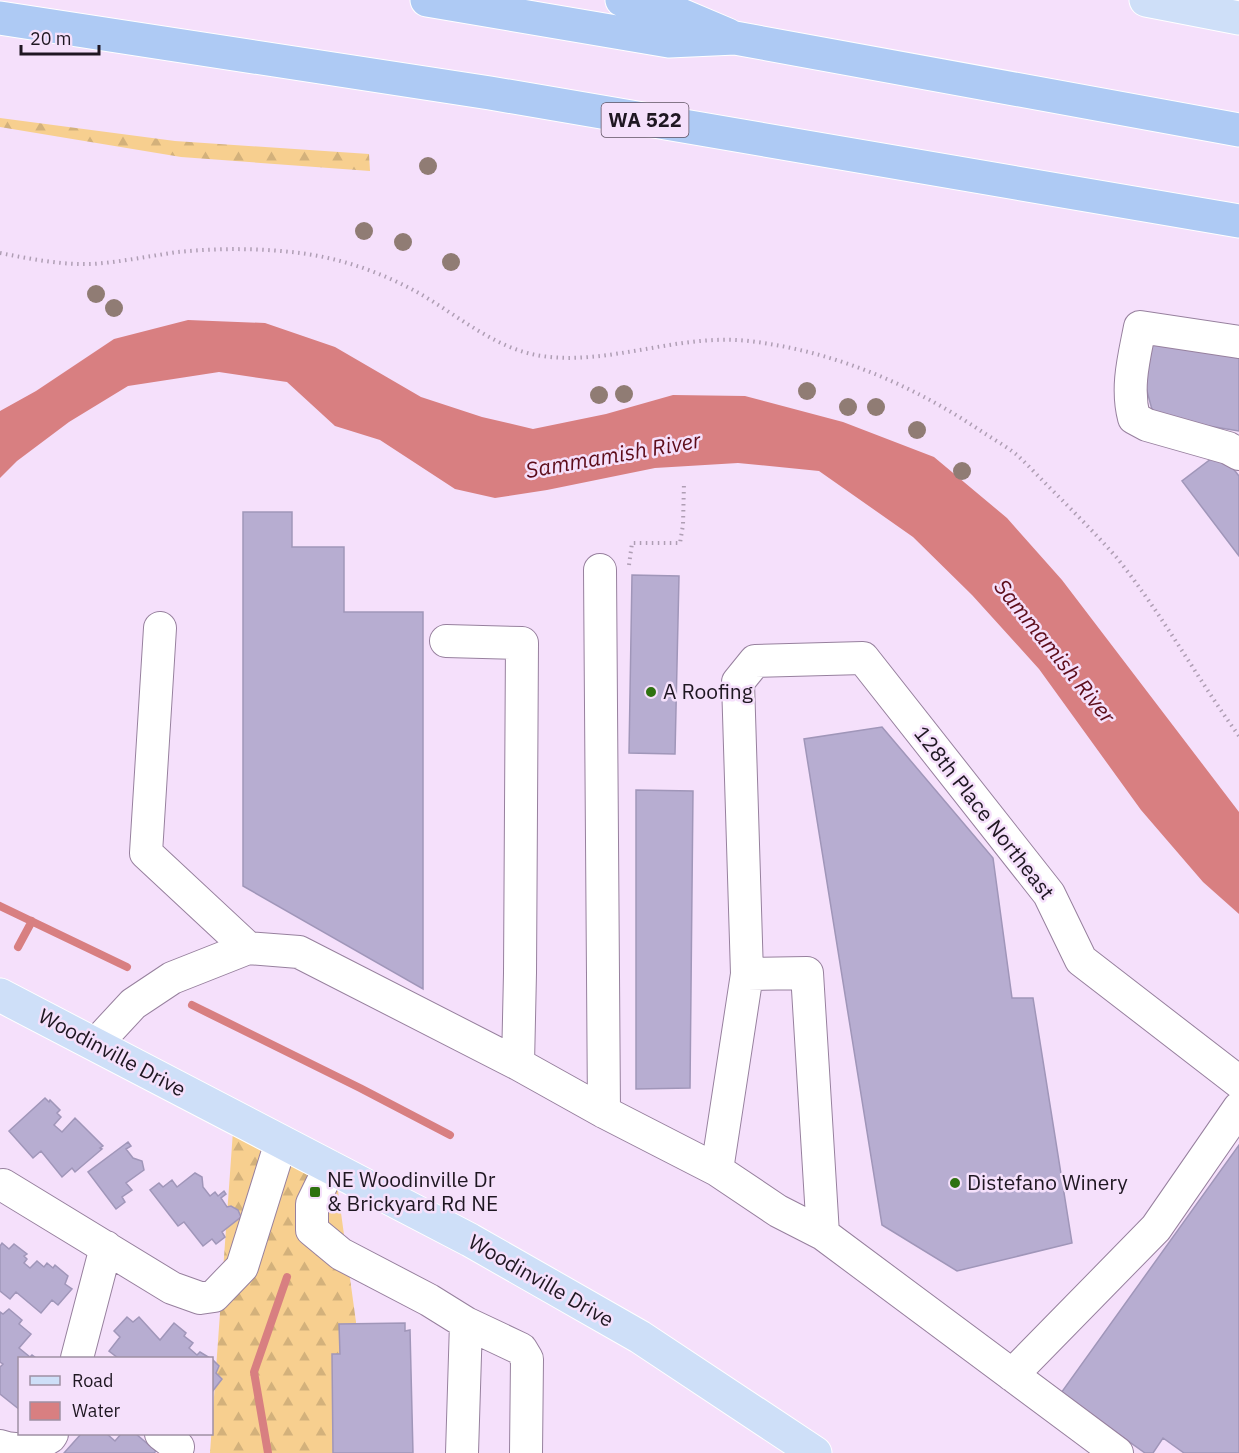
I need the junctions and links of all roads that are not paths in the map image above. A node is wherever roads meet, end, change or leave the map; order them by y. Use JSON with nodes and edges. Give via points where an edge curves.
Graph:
{"nodes":[{"id":1,"x":427,"y":0,"type":"edge"},
{"id":2,"x":622,"y":0,"type":"edge"},
{"id":3,"x":1158,"y":2,"type":"edge"},
{"id":4,"x":0,"y":18,"type":"edge"},
{"id":5,"x":1239,"y":18,"type":"edge"},
{"id":6,"x":735,"y":38,"type":"junction"},
{"id":7,"x":1239,"y":130,"type":"edge"},
{"id":8,"x":1239,"y":221,"type":"edge"},
{"id":9,"x":1239,"y":342,"type":"edge"},
{"id":10,"x":1239,"y":454,"type":"edge"},
{"id":11,"x":600,"y":570,"type":"road end"},
{"id":12,"x":160,"y":628,"type":"dead end"},
{"id":13,"x":446,"y":641,"type":"dead end"},
{"id":14,"x":248,"y":948,"type":"junction"},
{"id":15,"x":747,"y":974,"type":"junction"},
{"id":16,"x":0,"y":995,"type":"edge"},
{"id":17,"x":96,"y":1044,"type":"junction"},
{"id":18,"x":518,"y":1064,"type":"junction"},
{"id":19,"x":1239,"y":1082,"type":"edge"},
{"id":20,"x":1239,"y":1108,"type":"edge"},
{"id":21,"x":604,"y":1112,"type":"junction"},
{"id":22,"x":281,"y":1142,"type":"junction"},
{"id":23,"x":330,"y":1167,"type":"junction"},
{"id":24,"x":717,"y":1170,"type":"junction"},
{"id":25,"x":3,"y":1185,"type":"dead end"},
{"id":26,"x":823,"y":1234,"type":"junction"},
{"id":27,"x":106,"y":1247,"type":"junction"},
{"id":28,"x":466,"y":1323,"type":"junction"},
{"id":29,"x":78,"y":1357,"type":"edge"},
{"id":30,"x":1012,"y":1375,"type":"junction"},
{"id":31,"x":51,"y":1435,"type":"edge"},
{"id":32,"x":0,"y":1446,"type":"edge"},
{"id":33,"x":462,"y":1453,"type":"edge"},
{"id":34,"x":526,"y":1453,"type":"edge"},
{"id":35,"x":815,"y":1453,"type":"edge"},
{"id":36,"x":1117,"y":1453,"type":"edge"}],
"edges":[{"from":1,"to":6,"type":"highway","via":[[669,41]]},
{"from":2,"to":6,"type":"highway","via":[[669,10]]},
{"from":3,"to":5,"type":"main road"},
{"from":4,"to":8,"type":"highway","number":"WA 522","via":[[490,93]]},
{"from":6,"to":7,"type":"highway"},
{"from":9,"to":10,"type":"lane","via":[[1140,327],[1130,402],[1134,418],[1147,425]]},
{"from":11,"to":21,"type":"lane"},
{"from":12,"to":14,"type":"lane","via":[[146,853]]},
{"from":13,"to":18,"type":"lane","via":[[522,643]]},
{"from":14,"to":17,"type":"lane","via":[[172,978],[133,1004]]},
{"from":14,"to":18,"type":"lane","via":[[299,952]]},
{"from":15,"to":19,"type":"lane","name":"128th Place Northeast","via":[[738,682],[755,662],[862,658],[1049,894],[1081,960]]},
{"from":15,"to":24,"type":"lane"},
{"from":15,"to":26,"type":"lane","via":[[807,973]]},
{"from":16,"to":17,"type":"main road","name":"Woodinville Drive"},
{"from":17,"to":22,"type":"main road","name":"Woodinville Drive"},
{"from":18,"to":21,"type":"lane"},
{"from":20,"to":30,"type":"lane","via":[[1156,1228]]},
{"from":21,"to":24,"type":"lane"},
{"from":22,"to":23,"type":"main road","name":"Woodinville Drive"},
{"from":22,"to":27,"type":"lane","via":[[242,1267],[214,1296],[200,1298],[172,1288]]},
{"from":23,"to":28,"type":"lane","via":[[312,1204],[312,1230],[341,1254]]},
{"from":23,"to":35,"type":"main road","name":"Woodinville Drive","via":[[470,1240],[640,1337]]},
{"from":24,"to":26,"type":"lane","via":[[778,1211]]},
{"from":25,"to":27,"type":"lane"},
{"from":26,"to":30,"type":"lane"},
{"from":27,"to":29,"type":"lane"},
{"from":28,"to":33,"type":"lane"},
{"from":28,"to":34,"type":"lane","via":[[521,1349],[527,1359]]},
{"from":30,"to":36,"type":"lane"},
{"from":31,"to":32,"type":"lane","via":[[30,1450],[6,1450]]}]}
